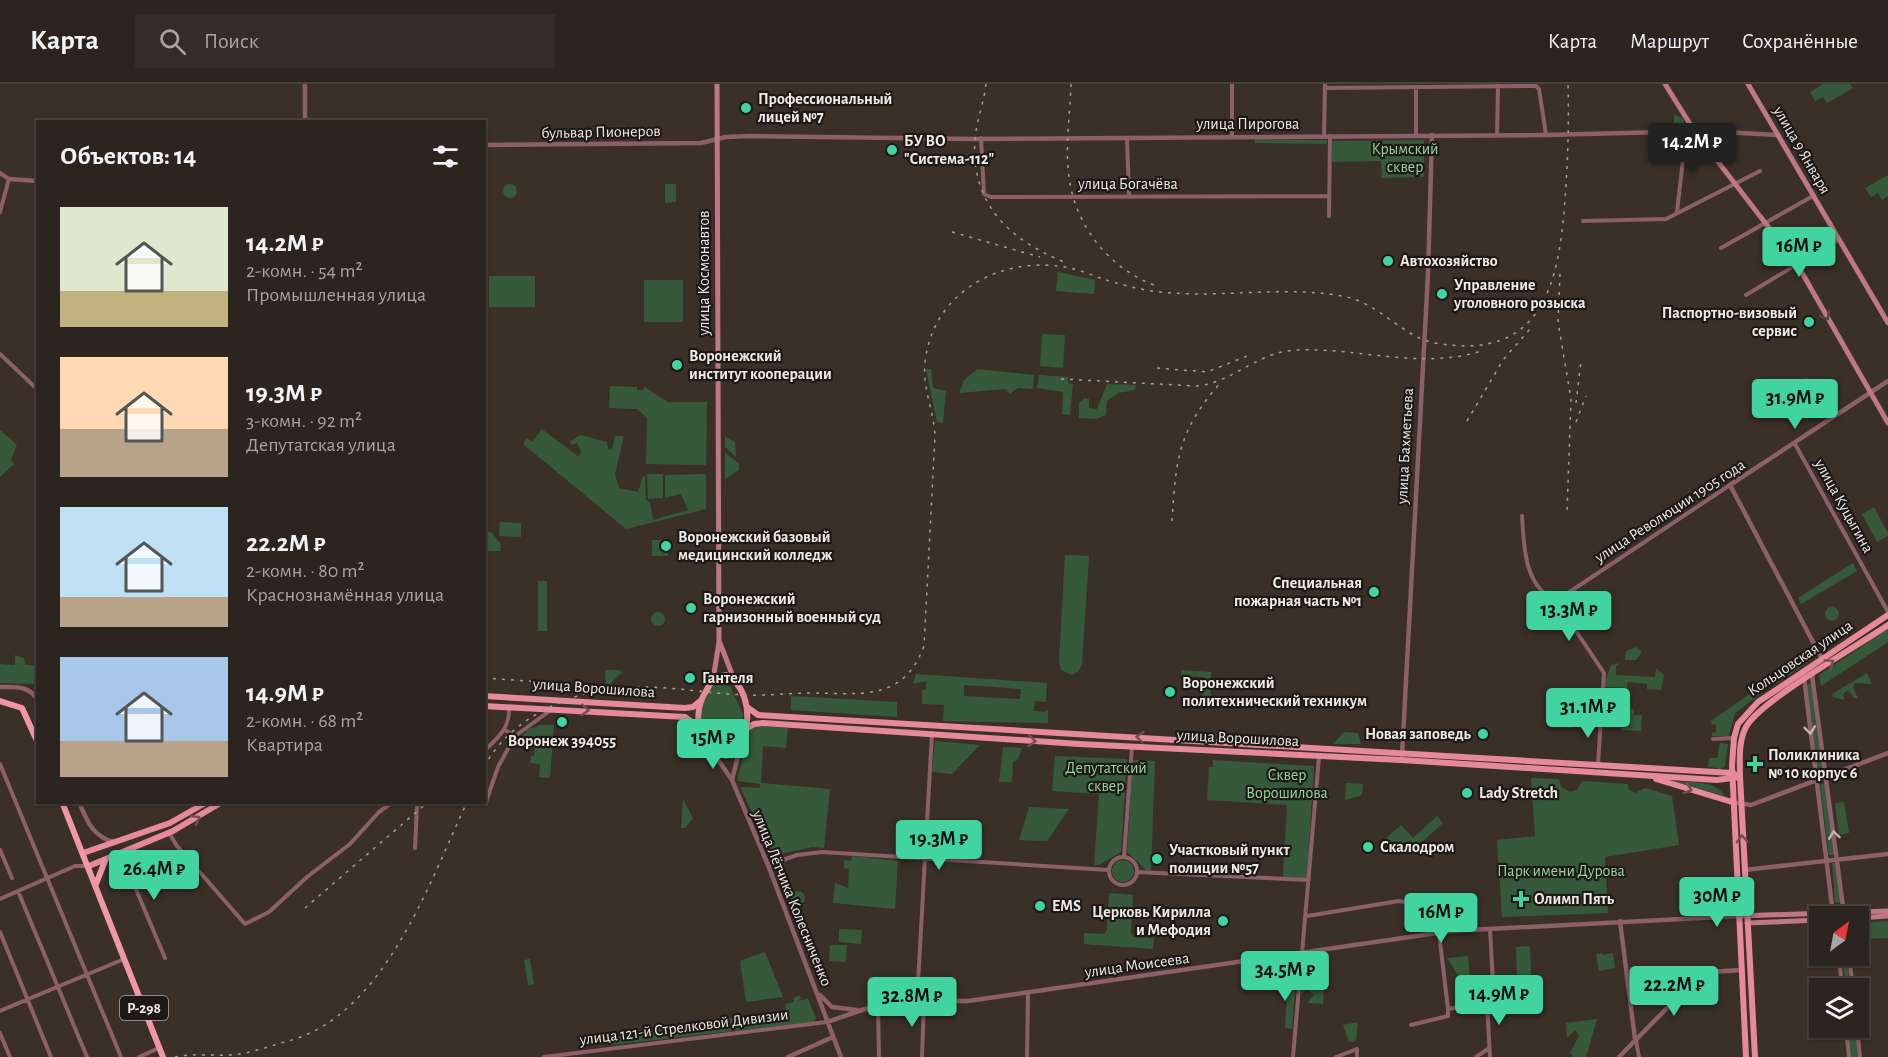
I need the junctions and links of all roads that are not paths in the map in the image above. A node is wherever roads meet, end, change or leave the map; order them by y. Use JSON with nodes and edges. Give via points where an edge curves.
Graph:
{"nodes":[{"id":1,"x":305,"y":84,"type":"edge"},
{"id":2,"x":717,"y":84,"type":"edge"},
{"id":3,"x":1232,"y":84,"type":"edge"},
{"id":4,"x":1674,"y":84,"type":"edge"},
{"id":5,"x":1748,"y":84,"type":"edge"},
{"id":6,"x":1385,"y":85,"type":"edge"},
{"id":7,"x":1498,"y":85,"type":"edge"},
{"id":8,"x":1325,"y":86,"type":"edge"},
{"id":9,"x":1666,"y":86,"type":"edge"},
{"id":10,"x":1416,"y":87,"type":"junction"},
{"id":11,"x":305,"y":120,"type":"edge"},
{"id":12,"x":1695,"y":132,"type":"junction"},
{"id":13,"x":1686,"y":133,"type":"junction"},
{"id":14,"x":1416,"y":134,"type":"junction"},
{"id":15,"x":1432,"y":135,"type":"junction"},
{"id":16,"x":1497,"y":135,"type":"junction"},
{"id":17,"x":1546,"y":135,"type":"junction"},
{"id":18,"x":1778,"y":135,"type":"junction"},
{"id":19,"x":1327,"y":136,"type":"junction"},
{"id":20,"x":1126,"y":137,"type":"junction"},
{"id":21,"x":1232,"y":137,"type":"junction"},
{"id":22,"x":981,"y":138,"type":"junction"},
{"id":23,"x":718,"y":139,"type":"junction"},
{"id":24,"x":486,"y":145,"type":"edge"},
{"id":25,"x":1760,"y":171,"type":"dead end"},
{"id":26,"x":0,"y":173,"type":"edge"},
{"id":27,"x":9,"y":179,"type":"junction"},
{"id":28,"x":36,"y":181,"type":"edge"},
{"id":29,"x":1736,"y":185,"type":"junction"},
{"id":30,"x":1129,"y":196,"type":"junction"},
{"id":31,"x":1328,"y":196,"type":"junction"},
{"id":32,"x":1813,"y":196,"type":"junction"},
{"id":33,"x":0,"y":212,"type":"edge"},
{"id":34,"x":1677,"y":213,"type":"junction"},
{"id":35,"x":1329,"y":216,"type":"dead end"},
{"id":36,"x":1583,"y":221,"type":"dead end"},
{"id":37,"x":1765,"y":223,"type":"junction"},
{"id":38,"x":1839,"y":239,"type":"junction"},
{"id":39,"x":1721,"y":248,"type":"dead end"},
{"id":40,"x":1797,"y":264,"type":"junction"},
{"id":41,"x":1746,"y":295,"type":"dead end"},
{"id":42,"x":1888,"y":323,"type":"edge"},
{"id":43,"x":0,"y":354,"type":"edge"},
{"id":44,"x":1888,"y":381,"type":"edge"},
{"id":45,"x":36,"y":388,"type":"edge"},
{"id":46,"x":1870,"y":392,"type":"junction"},
{"id":47,"x":1888,"y":423,"type":"edge"},
{"id":48,"x":1796,"y":444,"type":"junction"},
{"id":49,"x":1730,"y":485,"type":"junction"},
{"id":50,"x":1522,"y":516,"type":"dead end"},
{"id":51,"x":1556,"y":601,"type":"junction"},
{"id":52,"x":1888,"y":614,"type":"edge"},
{"id":53,"x":1888,"y":625,"type":"edge"},
{"id":54,"x":719,"y":642,"type":"junction"},
{"id":55,"x":1822,"y":659,"type":"junction"},
{"id":56,"x":1803,"y":672,"type":"junction"},
{"id":57,"x":1812,"y":675,"type":"junction"},
{"id":58,"x":713,"y":680,"type":"junction"},
{"id":59,"x":1804,"y":681,"type":"junction"},
{"id":60,"x":736,"y":683,"type":"junction"},
{"id":61,"x":0,"y":687,"type":"edge"},
{"id":62,"x":36,"y":692,"type":"edge"},
{"id":63,"x":486,"y":696,"type":"edge"},
{"id":64,"x":0,"y":701,"type":"edge"},
{"id":65,"x":700,"y":701,"type":"junction"},
{"id":66,"x":486,"y":706,"type":"edge"},
{"id":67,"x":508,"y":707,"type":"junction"},
{"id":68,"x":747,"y":707,"type":"junction"},
{"id":69,"x":553,"y":708,"type":"junction"},
{"id":70,"x":699,"y":727,"type":"junction"},
{"id":71,"x":505,"y":730,"type":"junction"},
{"id":72,"x":745,"y":730,"type":"junction"},
{"id":73,"x":932,"y":733,"type":"junction"},
{"id":74,"x":1098,"y":734,"type":"junction"},
{"id":75,"x":1735,"y":735,"type":"junction"},
{"id":76,"x":514,"y":736,"type":"junction"},
{"id":77,"x":1713,"y":739,"type":"dead end"},
{"id":78,"x":36,"y":740,"type":"edge"},
{"id":79,"x":1097,"y":745,"type":"junction"},
{"id":80,"x":740,"y":746,"type":"junction"},
{"id":81,"x":1132,"y":746,"type":"junction"},
{"id":82,"x":486,"y":749,"type":"edge"},
{"id":83,"x":711,"y":749,"type":"junction"},
{"id":84,"x":1888,"y":753,"type":"edge"},
{"id":85,"x":1402,"y":756,"type":"junction"},
{"id":86,"x":1319,"y":757,"type":"junction"},
{"id":87,"x":0,"y":764,"type":"edge"},
{"id":88,"x":1598,"y":765,"type":"junction"},
{"id":89,"x":1644,"y":775,"type":"junction"},
{"id":90,"x":1732,"y":776,"type":"junction"},
{"id":91,"x":1740,"y":777,"type":"junction"},
{"id":92,"x":1826,"y":777,"type":"junction"},
{"id":93,"x":732,"y":780,"type":"junction"},
{"id":94,"x":1817,"y":780,"type":"junction"},
{"id":95,"x":486,"y":801,"type":"dead end"},
{"id":96,"x":1732,"y":802,"type":"junction"},
{"id":97,"x":1741,"y":803,"type":"junction"},
{"id":98,"x":63,"y":804,"type":"edge"},
{"id":99,"x":80,"y":804,"type":"edge"},
{"id":100,"x":203,"y":804,"type":"edge"},
{"id":101,"x":218,"y":804,"type":"edge"},
{"id":102,"x":390,"y":804,"type":"edge"},
{"id":103,"x":418,"y":804,"type":"edge"},
{"id":104,"x":169,"y":832,"type":"junction"},
{"id":105,"x":117,"y":843,"type":"junction"},
{"id":106,"x":415,"y":848,"type":"dead end"},
{"id":107,"x":0,"y":850,"type":"edge"},
{"id":108,"x":83,"y":853,"type":"junction"},
{"id":109,"x":121,"y":854,"type":"junction"},
{"id":110,"x":1888,"y":854,"type":"edge"},
{"id":111,"x":1124,"y":856,"type":"junction"},
{"id":112,"x":925,"y":859,"type":"junction"},
{"id":113,"x":105,"y":861,"type":"junction"},
{"id":114,"x":1837,"y":861,"type":"junction"},
{"id":115,"x":1827,"y":862,"type":"junction"},
{"id":116,"x":768,"y":865,"type":"junction"},
{"id":117,"x":75,"y":866,"type":"junction"},
{"id":118,"x":89,"y":866,"type":"junction"},
{"id":119,"x":1108,"y":870,"type":"junction"},
{"id":120,"x":1744,"y":870,"type":"junction"},
{"id":121,"x":1137,"y":872,"type":"junction"},
{"id":122,"x":12,"y":878,"type":"dead end"},
{"id":123,"x":48,"y":879,"type":"junction"},
{"id":124,"x":1309,"y":880,"type":"junction"},
{"id":125,"x":96,"y":885,"type":"junction"},
{"id":126,"x":18,"y":891,"type":"junction"},
{"id":127,"x":0,"y":899,"type":"edge"},
{"id":128,"x":1832,"y":906,"type":"edge"},
{"id":129,"x":1843,"y":906,"type":"edge"},
{"id":130,"x":1888,"y":911,"type":"edge"},
{"id":131,"x":1869,"y":912,"type":"edge"},
{"id":132,"x":1307,"y":916,"type":"junction"},
{"id":133,"x":1738,"y":916,"type":"junction"},
{"id":134,"x":1809,"y":916,"type":"edge"},
{"id":135,"x":1888,"y":916,"type":"edge"},
{"id":136,"x":1869,"y":917,"type":"edge"},
{"id":137,"x":1748,"y":920,"type":"junction"},
{"id":138,"x":1809,"y":920,"type":"edge"},
{"id":139,"x":1620,"y":921,"type":"junction"},
{"id":140,"x":1490,"y":928,"type":"junction"},
{"id":141,"x":0,"y":932,"type":"edge"},
{"id":142,"x":1439,"y":933,"type":"junction"},
{"id":143,"x":1431,"y":934,"type":"junction"},
{"id":144,"x":1303,"y":953,"type":"junction"},
{"id":145,"x":165,"y":958,"type":"dead end"},
{"id":146,"x":124,"y":959,"type":"junction"},
{"id":147,"x":1740,"y":970,"type":"junction"},
{"id":148,"x":87,"y":975,"type":"junction"},
{"id":149,"x":57,"y":987,"type":"junction"},
{"id":150,"x":815,"y":989,"type":"junction"},
{"id":151,"x":1028,"y":993,"type":"junction"},
{"id":152,"x":28,"y":999,"type":"junction"},
{"id":153,"x":924,"y":1000,"type":"junction"},
{"id":154,"x":1527,"y":1000,"type":"dead end"},
{"id":155,"x":917,"y":1001,"type":"junction"},
{"id":156,"x":1494,"y":1001,"type":"junction"},
{"id":157,"x":1487,"y":1003,"type":"junction"},
{"id":158,"x":878,"y":1007,"type":"junction"},
{"id":159,"x":865,"y":1009,"type":"junction"},
{"id":160,"x":1448,"y":1009,"type":"junction"},
{"id":161,"x":0,"y":1011,"type":"edge"},
{"id":162,"x":827,"y":1022,"type":"junction"},
{"id":163,"x":1411,"y":1025,"type":"dead end"},
{"id":164,"x":0,"y":1034,"type":"edge"},
{"id":165,"x":833,"y":1037,"type":"junction"},
{"id":166,"x":1847,"y":1038,"type":"edge"},
{"id":167,"x":1858,"y":1038,"type":"edge"},
{"id":168,"x":1635,"y":1039,"type":"junction"},
{"id":169,"x":159,"y":1047,"type":"junction"},
{"id":170,"x":1489,"y":1049,"type":"junction"},
{"id":171,"x":10,"y":1057,"type":"edge"},
{"id":172,"x":51,"y":1057,"type":"edge"},
{"id":173,"x":87,"y":1057,"type":"edge"},
{"id":174,"x":121,"y":1057,"type":"edge"},
{"id":175,"x":139,"y":1057,"type":"edge"},
{"id":176,"x":163,"y":1057,"type":"edge"},
{"id":177,"x":544,"y":1057,"type":"edge"},
{"id":178,"x":788,"y":1057,"type":"edge"},
{"id":179,"x":841,"y":1057,"type":"edge"},
{"id":180,"x":879,"y":1057,"type":"edge"},
{"id":181,"x":922,"y":1057,"type":"edge"},
{"id":182,"x":1027,"y":1057,"type":"edge"},
{"id":183,"x":1293,"y":1057,"type":"edge"},
{"id":184,"x":1336,"y":1057,"type":"edge"},
{"id":185,"x":1357,"y":1057,"type":"edge"},
{"id":186,"x":1476,"y":1057,"type":"edge"},
{"id":187,"x":1490,"y":1057,"type":"edge"},
{"id":188,"x":1619,"y":1057,"type":"edge"},
{"id":189,"x":1639,"y":1057,"type":"edge"},
{"id":190,"x":1746,"y":1057,"type":"edge"},
{"id":191,"x":1755,"y":1057,"type":"edge"},
{"id":192,"x":1849,"y":1057,"type":"edge"},
{"id":193,"x":1860,"y":1057,"type":"edge"}],
"edges":[{"from":1,"to":11,"type":"street"},
{"from":2,"to":23,"type":"main road","name":"улица Космонавтов"},
{"from":3,"to":21,"type":"street"},
{"from":4,"to":9,"type":"street"},
{"from":5,"to":18,"type":"main road","name":"улица 9 Января"},
{"from":6,"to":8,"type":"street"},
{"from":6,"to":10,"type":"street"},
{"from":7,"to":10,"type":"street"},
{"from":7,"to":16,"type":"street"},
{"from":7,"to":17,"type":"street","via":[[1531,85],[1539,89]]},
{"from":8,"to":19,"type":"street"},
{"from":9,"to":12,"type":"main road"},
{"from":10,"to":14,"type":"street"},
{"from":12,"to":13,"type":"street","name":"улица Пирогова"},
{"from":12,"to":18,"type":"street","name":"улица Пирогова"},
{"from":12,"to":29,"type":"main road"},
{"from":13,"to":17,"type":"street","name":"улица Пирогова"},
{"from":13,"to":34,"type":"street"},
{"from":14,"to":15,"type":"street","name":"улица Пирогова"},
{"from":14,"to":19,"type":"street","name":"улица Пирогова"},
{"from":15,"to":16,"type":"street","name":"улица Пирогова"},
{"from":15,"to":85,"type":"street","name":"улица Бахметьева"},
{"from":16,"to":17,"type":"street","name":"улица Пирогова"},
{"from":18,"to":32,"type":"main road","name":"улица 9 Января"},
{"from":19,"to":21,"type":"street","name":"улица Пирогова"},
{"from":19,"to":31,"type":"street"},
{"from":20,"to":21,"type":"street","name":"улица Пирогова"},
{"from":20,"to":22,"type":"street","name":"улица Пирогова"},
{"from":20,"to":30,"type":"street"},
{"from":22,"to":23,"type":"street","name":"улица Пирогова"},
{"from":22,"to":30,"type":"street","name":"улица Богачёва","via":[[984,194],[991,197]]},
{"from":23,"to":24,"type":"street","name":"бульвар Пионеров","via":[[701,143]]},
{"from":23,"to":54,"type":"main road","name":"улица Космонавтов"},
{"from":25,"to":29,"type":"street"},
{"from":26,"to":27,"type":"street"},
{"from":27,"to":28,"type":"street"},
{"from":27,"to":33,"type":"street"},
{"from":29,"to":34,"type":"street"},
{"from":29,"to":37,"type":"main road"},
{"from":30,"to":31,"type":"street","name":"улица Богачёва"},
{"from":31,"to":35,"type":"street"},
{"from":32,"to":37,"type":"street"},
{"from":32,"to":38,"type":"main road","name":"улица 9 Января"},
{"from":34,"to":36,"type":"street","via":[[1666,219]]},
{"from":37,"to":39,"type":"street"},
{"from":37,"to":40,"type":"main road"},
{"from":38,"to":40,"type":"street"},
{"from":38,"to":42,"type":"main road","name":"улица 9 Января"},
{"from":40,"to":41,"type":"street"},
{"from":40,"to":46,"type":"main road","one_way":true},
{"from":43,"to":45,"type":"street"},
{"from":44,"to":46,"type":"street","name":"улица Революции 1905 года"},
{"from":46,"to":47,"type":"main road"},
{"from":46,"to":48,"type":"street","name":"улица Революции 1905 года"},
{"from":48,"to":49,"type":"street","name":"улица Революции 1905 года"},
{"from":48,"to":52,"type":"street","name":"улица Куцыгина"},
{"from":49,"to":51,"type":"street","name":"улица Революции 1905 года"},
{"from":49,"to":55,"type":"street"},
{"from":50,"to":51,"type":"street","via":[[1533,582],[1542,595]]},
{"from":51,"to":88,"type":"street","via":[[1604,673]]},
{"from":52,"to":55,"type":"main road","name":"Кольцовская улица"},
{"from":57,"to":53,"type":"main road","name":"Кольцовская улица","one_way":true},
{"from":54,"to":58,"type":"main road","name":"улица Космонавтов"},
{"from":54,"to":60,"type":"main road","name":"улица Космонавтов"},
{"from":55,"to":56,"type":"main road","name":"Кольцовская улица"},
{"from":56,"to":59,"type":"street"},
{"from":56,"to":75,"type":"main road","name":"Кольцовская улица","via":[[1758,702],[1741,720]]},
{"from":57,"to":59,"type":"main road","name":"Кольцовская улица"},
{"from":57,"to":92,"type":"street"},
{"from":58,"to":60,"type":"main road","via":[[726,675]]},
{"from":58,"to":65,"type":"main road"},
{"from":59,"to":91,"type":"main road","name":"Кольцовская улица","via":[[1756,715],[1746,728]]},
{"from":59,"to":94,"type":"street","one_way":true},
{"from":60,"to":68,"type":"main road"},
{"from":61,"to":62,"type":"street"},
{"from":63,"to":65,"type":"main road","name":"улица Ворошилова","via":[[685,708]]},
{"from":64,"to":78,"type":"highway","via":[[22,708]]},
{"from":65,"to":70,"type":"main road","via":[[696,714]]},
{"from":66,"to":67,"type":"main road","name":"улица Ворошилова"},
{"from":67,"to":69,"type":"main road","name":"улица Ворошилова"},
{"from":67,"to":71,"type":"street"},
{"from":68,"to":72,"type":"main road"},
{"from":68,"to":74,"type":"main road","name":"улица Ворошилова","via":[[754,714],[772,716]]},
{"from":69,"to":70,"type":"main road","name":"улица Ворошилова","one_way":true,"via":[[685,717]]},
{"from":69,"to":76,"type":"street"},
{"from":70,"to":83,"type":"main road"},
{"from":71,"to":76,"type":"street"},
{"from":71,"to":82,"type":"street"},
{"from":72,"to":73,"type":"main road","name":"улица Ворошилова","via":[[763,723]]},
{"from":72,"to":80,"type":"main road"},
{"from":73,"to":79,"type":"main road","name":"улица Ворошилова","one_way":true},
{"from":73,"to":112,"type":"street"},
{"from":74,"to":79,"type":"main road"},
{"from":85,"to":74,"type":"main road","name":"улица Ворошилова","one_way":true},
{"from":75,"to":77,"type":"street"},
{"from":75,"to":90,"type":"main road"},
{"from":76,"to":95,"type":"street"},
{"from":79,"to":81,"type":"main road","name":"улица Ворошилова"},
{"from":80,"to":83,"type":"main road","via":[[727,755]]},
{"from":80,"to":93,"type":"street"},
{"from":81,"to":86,"type":"main road","name":"улица Ворошилова"},
{"from":81,"to":111,"type":"street"},
{"from":83,"to":93,"type":"street","name":"улица Лётчика Колесниченко"},
{"from":84,"to":92,"type":"street"},
{"from":85,"to":86,"type":"main road","name":"улица Ворошилова"},
{"from":85,"to":88,"type":"main road","name":"улица Ворошилова"},
{"from":85,"to":89,"type":"main road","name":"улица Ворошилова"},
{"from":86,"to":124,"type":"street"},
{"from":87,"to":123,"type":"street"},
{"from":88,"to":90,"type":"main road","name":"улица Ворошилова"},
{"from":89,"to":90,"type":"main road","name":"улица Ворошилова"},
{"from":89,"to":96,"type":"main road","one_way":true},
{"from":90,"to":91,"type":"main road"},
{"from":90,"to":96,"type":"main road"},
{"from":91,"to":97,"type":"main road"},
{"from":92,"to":94,"type":"street"},
{"from":114,"to":92,"type":"street","one_way":true},
{"from":93,"to":116,"type":"street","name":"улица Лётчика Колесниченко"},
{"from":94,"to":97,"type":"street","via":[[1751,805]]},
{"from":94,"to":115,"type":"street"},
{"from":96,"to":97,"type":"street"},
{"from":96,"to":133,"type":"main road"},
{"from":120,"to":97,"type":"main road","one_way":true},
{"from":98,"to":108,"type":"highway","number":"Р-298"},
{"from":99,"to":105,"type":"street","via":[[92,830]]},
{"from":100,"to":105,"type":"main road","via":[[170,823]]},
{"from":104,"to":101,"type":"main road","one_way":true},
{"from":102,"to":104,"type":"street","via":[[350,844],[269,912],[245,924]]},
{"from":103,"to":106,"type":"street"},
{"from":104,"to":109,"type":"main road"},
{"from":105,"to":108,"type":"main road"},
{"from":107,"to":122,"type":"street"},
{"from":108,"to":117,"type":"street"},
{"from":108,"to":118,"type":"highway","number":"Р-298"},
{"from":109,"to":113,"type":"main road"},
{"from":109,"to":145,"type":"street"},
{"from":110,"to":114,"type":"street"},
{"from":111,"to":119,"type":"street","via":[[1115,859]]},
{"from":111,"to":121,"type":"street","via":[[1134,863]]},
{"from":112,"to":116,"type":"street","via":[[822,852]]},
{"from":112,"to":119,"type":"street"},
{"from":112,"to":155,"type":"street"},
{"from":113,"to":118,"type":"main road"},
{"from":113,"to":125,"type":"highway"},
{"from":114,"to":115,"type":"street"},
{"from":114,"to":129,"type":"street"},
{"from":115,"to":120,"type":"street"},
{"from":115,"to":128,"type":"street"},
{"from":116,"to":150,"type":"street","name":"улица Лётчика Колесниченко"},
{"from":117,"to":118,"type":"street"},
{"from":117,"to":123,"type":"street"},
{"from":118,"to":125,"type":"highway","number":"Р-298"},
{"from":119,"to":121,"type":"street","via":[[1111,878],[1122,885]]},
{"from":120,"to":137,"type":"main road"},
{"from":121,"to":124,"type":"street"},
{"from":123,"to":126,"type":"street"},
{"from":123,"to":148,"type":"street"},
{"from":124,"to":132,"type":"street"},
{"from":125,"to":146,"type":"highway","number":"Р-298"},
{"from":126,"to":127,"type":"street"},
{"from":126,"to":149,"type":"street"},
{"from":130,"to":131,"type":"main road"},
{"from":132,"to":143,"type":"street","via":[[1399,901],[1430,903]]},
{"from":132,"to":144,"type":"street"},
{"from":133,"to":137,"type":"main road"},
{"from":133,"to":139,"type":"street","name":"улица Моисеева"},
{"from":133,"to":147,"type":"main road"},
{"from":134,"to":137,"type":"main road"},
{"from":135,"to":136,"type":"main road"},
{"from":137,"to":138,"type":"main road"},
{"from":137,"to":191,"type":"main road"},
{"from":139,"to":140,"type":"street","name":"улица Моисеева"},
{"from":139,"to":168,"type":"street"},
{"from":140,"to":142,"type":"street","name":"улица Моисеева"},
{"from":140,"to":156,"type":"street"},
{"from":141,"to":152,"type":"street"},
{"from":142,"to":143,"type":"street","name":"улица Моисеева"},
{"from":142,"to":160,"type":"street"},
{"from":143,"to":144,"type":"street","name":"улица Моисеева"},
{"from":144,"to":151,"type":"street","name":"улица Моисеева"},
{"from":144,"to":183,"type":"street","via":[[1299,963]]},
{"from":146,"to":148,"type":"street"},
{"from":146,"to":169,"type":"highway","number":"Р-298"},
{"from":147,"to":168,"type":"street","via":[[1692,977]]},
{"from":147,"to":190,"type":"main road"},
{"from":148,"to":149,"type":"street"},
{"from":148,"to":174,"type":"street"},
{"from":149,"to":152,"type":"street"},
{"from":149,"to":173,"type":"street"},
{"from":150,"to":159,"type":"street","via":[[832,1007],[845,1011]]},
{"from":150,"to":162,"type":"street","name":"улица Лётчика Колесниченко"},
{"from":151,"to":153,"type":"street","name":"улица Моисеева","via":[[968,1001]]},
{"from":151,"to":182,"type":"street"},
{"from":152,"to":161,"type":"street"},
{"from":152,"to":172,"type":"street"},
{"from":153,"to":155,"type":"street","name":"улица Моисеева"},
{"from":153,"to":181,"type":"street"},
{"from":154,"to":156,"type":"street"},
{"from":155,"to":158,"type":"street","name":"улица Моисеева"},
{"from":156,"to":157,"type":"street"},
{"from":157,"to":160,"type":"street"},
{"from":157,"to":170,"type":"street"},
{"from":158,"to":159,"type":"street","name":"улица Моисеева"},
{"from":158,"to":180,"type":"street"},
{"from":159,"to":162,"type":"street","name":"улица Моисеева"},
{"from":160,"to":163,"type":"street","via":[[1448,1016]]},
{"from":162,"to":165,"type":"street","name":"улица Лётчика Колесниченко"},
{"from":162,"to":177,"type":"street","name":"улица 121-й Стрелковой Дивизии"},
{"from":164,"to":171,"type":"street"},
{"from":165,"to":178,"type":"street"},
{"from":165,"to":179,"type":"street","name":"улица Лётчика Колесниченко"},
{"from":166,"to":192,"type":"street"},
{"from":167,"to":193,"type":"street"},
{"from":168,"to":188,"type":"street"},
{"from":168,"to":189,"type":"street"},
{"from":169,"to":175,"type":"street"},
{"from":169,"to":176,"type":"highway","number":"Р-298"},
{"from":170,"to":186,"type":"street"},
{"from":170,"to":187,"type":"street"},
{"from":184,"to":185,"type":"street","via":[[1357,1049]]}]}
